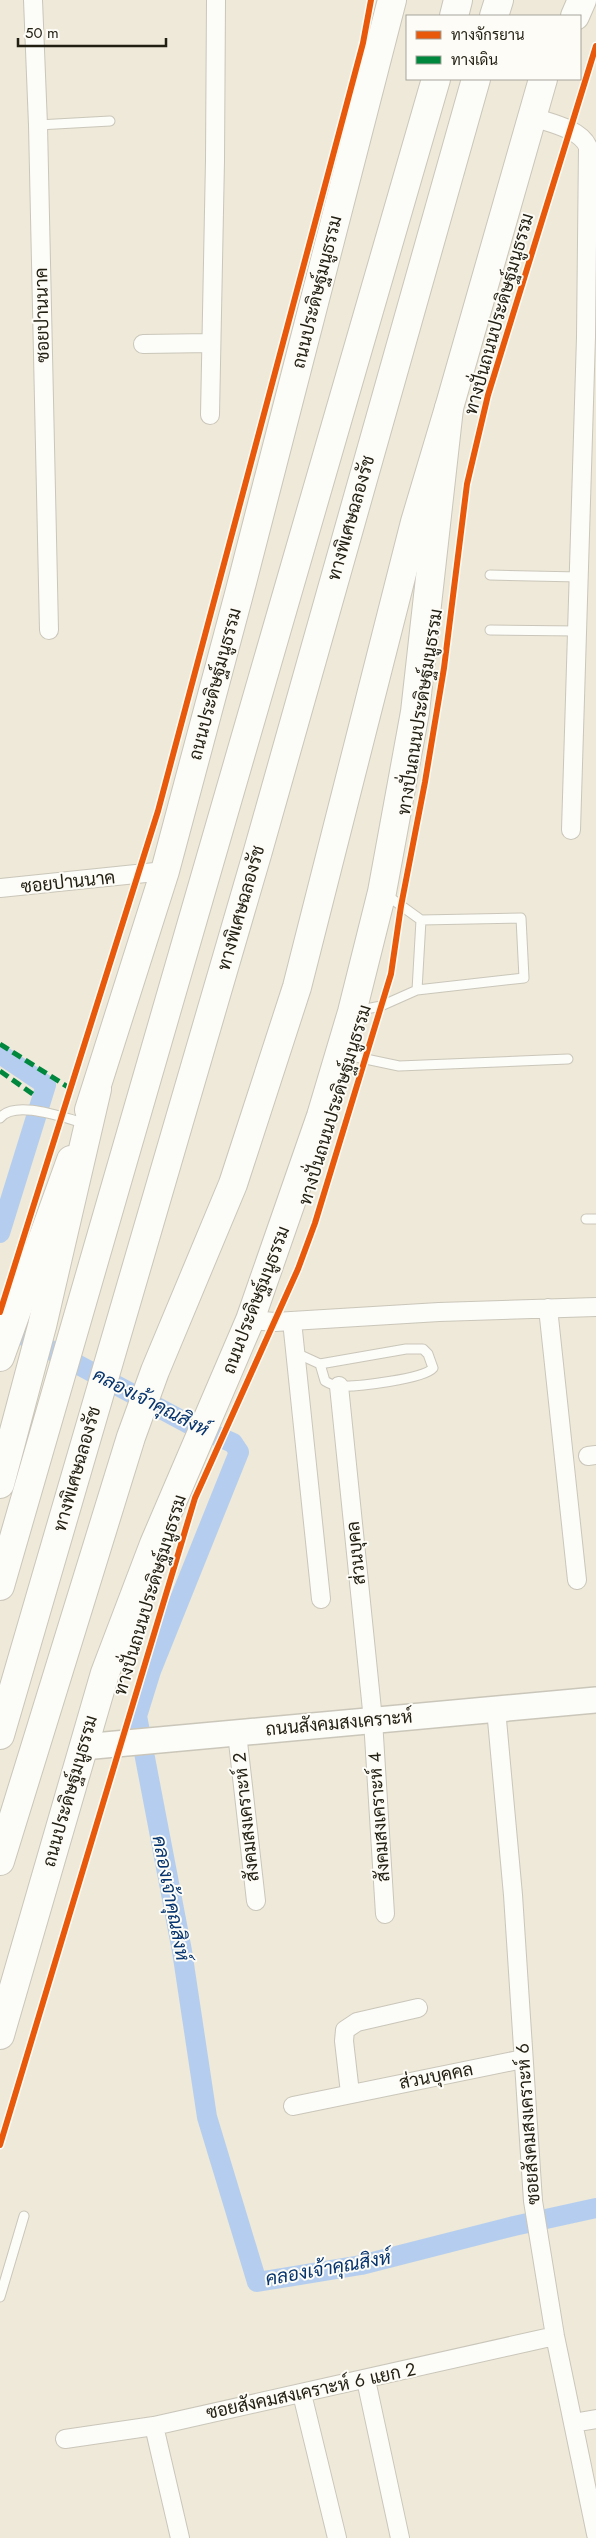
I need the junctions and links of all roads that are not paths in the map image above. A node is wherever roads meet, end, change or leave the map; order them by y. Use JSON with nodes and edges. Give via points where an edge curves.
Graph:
{"nodes":[{"id":1,"x":33,"y":0,"type":"edge"},
{"id":2,"x":216,"y":0,"type":"edge"},
{"id":3,"x":458,"y":0,"type":"edge"},
{"id":4,"x":499,"y":0,"type":"edge"},
{"id":5,"x":563,"y":0,"type":"edge"},
{"id":6,"x":582,"y":0,"type":"edge"},
{"id":7,"x":389,"y":7,"type":"edge"},
{"id":8,"x":454,"y":15,"type":"edge"},
{"id":9,"x":494,"y":15,"type":"edge"},
{"id":10,"x":559,"y":15,"type":"edge"},
{"id":11,"x":575,"y":15,"type":"edge"},
{"id":12,"x":436,"y":80,"type":"edge"},
{"id":13,"x":476,"y":80,"type":"edge"},
{"id":14,"x":540,"y":93,"type":"edge"},
{"id":15,"x":110,"y":121,"type":"dead end"},
{"id":16,"x":38,"y":125,"type":"junction"},
{"id":17,"x":143,"y":344,"type":"dead end"},
{"id":18,"x":211,"y":344,"type":"junction"},
{"id":19,"x":449,"y":408,"type":"junction"},
{"id":20,"x":210,"y":415,"type":"dead end"},
{"id":21,"x":490,"y":575,"type":"dead end"},
{"id":22,"x":579,"y":578,"type":"junction"},
{"id":23,"x":49,"y":630,"type":"dead end"},
{"id":24,"x":490,"y":630,"type":"dead end"},
{"id":25,"x":577,"y":631,"type":"junction"},
{"id":26,"x":571,"y":830,"type":"dead end"},
{"id":27,"x":165,"y":871,"type":"junction"},
{"id":28,"x":0,"y":888,"type":"edge"},
{"id":29,"x":382,"y":892,"type":"junction"},
{"id":30,"x":421,"y":920,"type":"junction"},
{"id":31,"x":417,"y":990,"type":"junction"},
{"id":32,"x":352,"y":1012,"type":"junction"},
{"id":33,"x":339,"y":1053,"type":"junction"},
{"id":34,"x":568,"y":1059,"type":"dead end"},
{"id":35,"x":97,"y":1089,"type":"junction"},
{"id":36,"x":0,"y":1118,"type":"edge"},
{"id":37,"x":84,"y":1123,"type":"junction"},
{"id":38,"x":586,"y":1219,"type":"dead end"},
{"id":39,"x":596,"y":1219,"type":"edge"},
{"id":40,"x":596,"y":1307,"type":"edge"},
{"id":41,"x":548,"y":1308,"type":"junction"},
{"id":42,"x":250,"y":1320,"type":"junction"},
{"id":43,"x":292,"y":1321,"type":"junction"},
{"id":44,"x":3,"y":1349,"type":"edge"},
{"id":45,"x":296,"y":1353,"type":"junction"},
{"id":46,"x":320,"y":1364,"type":"junction"},
{"id":47,"x":339,"y":1386,"type":"junction"},
{"id":48,"x":0,"y":1484,"type":"edge"},
{"id":49,"x":576,"y":1580,"type":"dead end"},
{"id":50,"x":0,"y":1586,"type":"edge"},
{"id":51,"x":321,"y":1599,"type":"dead end"},
{"id":52,"x":596,"y":1700,"type":"edge"},
{"id":53,"x":496,"y":1709,"type":"junction"},
{"id":54,"x":373,"y":1720,"type":"junction"},
{"id":55,"x":237,"y":1732,"type":"junction"},
{"id":56,"x":0,"y":1736,"type":"edge"},
{"id":57,"x":83,"y":1747,"type":"junction"},
{"id":58,"x":0,"y":1861,"type":"edge"},
{"id":59,"x":256,"y":1901,"type":"dead end"},
{"id":60,"x":386,"y":1914,"type":"dead end"},
{"id":61,"x":418,"y":2008,"type":"dead end"},
{"id":62,"x":0,"y":2035,"type":"edge"},
{"id":63,"x":522,"y":2059,"type":"junction"},
{"id":64,"x":350,"y":2093,"type":"junction"},
{"id":65,"x":293,"y":2106,"type":"dead end"},
{"id":66,"x":24,"y":2216,"type":"dead end"},
{"id":67,"x":0,"y":2297,"type":"edge"},
{"id":68,"x":555,"y":2336,"type":"junction"},
{"id":69,"x":366,"y":2380,"type":"junction"},
{"id":70,"x":302,"y":2394,"type":"junction"},
{"id":71,"x":596,"y":2419,"type":"edge"},
{"id":72,"x":573,"y":2423,"type":"junction"},
{"id":73,"x":154,"y":2426,"type":"junction"},
{"id":74,"x":65,"y":2439,"type":"dead end"},
{"id":75,"x":596,"y":2534,"type":"edge"},
{"id":76,"x":180,"y":2538,"type":"edge"},
{"id":77,"x":337,"y":2538,"type":"edge"},
{"id":78,"x":400,"y":2538,"type":"edge"}],
"edges":[{"from":1,"to":16,"type":"street","name":"ซอยปานนาค"},
{"from":2,"to":18,"type":"street"},
{"from":3,"to":8,"type":"main road"},
{"from":4,"to":9,"type":"main road"},
{"from":5,"to":10,"type":"main road"},
{"from":6,"to":11,"type":"main road"},
{"from":7,"to":27,"type":"main road","name":"ถนนประดิษฐ์มนูธรรม"},
{"from":12,"to":50,"type":"main road"},
{"from":13,"to":56,"type":"main road","name":"ทางพิเศษฉลองรัช","via":[[258,851]]},
{"from":14,"to":19,"type":"main road","name":"ถนนประดิษฐ์มนูธรรม"},
{"from":14,"to":22,"type":"street","via":[[588,147]]},
{"from":15,"to":16,"type":"lane"},
{"from":16,"to":23,"type":"street","name":"ซอยปานนาค"},
{"from":17,"to":18,"type":"street"},
{"from":18,"to":20,"type":"street"},
{"from":19,"to":29,"type":"main road","name":"ถนนประดิษฐ์มนูธรรม","via":[[415,712]]},
{"from":19,"to":58,"type":"main road","via":[[415,522],[297,987],[233,1184],[131,1437]]},
{"from":21,"to":22,"type":"lane"},
{"from":22,"to":25,"type":"street"},
{"from":24,"to":25,"type":"lane"},
{"from":25,"to":26,"type":"street"},
{"from":27,"to":28,"type":"street","name":"ซอยปานนาค"},
{"from":27,"to":35,"type":"main road","name":"ถนนประดิษฐ์มนูธรรม"},
{"from":29,"to":30,"type":"lane"},
{"from":29,"to":32,"type":"main road","name":"ถนนประดิษฐ์มนูธรรม"},
{"from":30,"to":31,"type":"lane"},
{"from":30,"to":31,"type":"lane","via":[[521,918],[524,978]]},
{"from":31,"to":32,"type":"lane","via":[[381,1006]]},
{"from":32,"to":33,"type":"main road","name":"ถนนประดิษฐ์มนูธรรม"},
{"from":33,"to":34,"type":"lane","via":[[398,1066]]},
{"from":33,"to":42,"type":"main road","name":"ถนนประดิษฐ์มนูธรรม","via":[[290,1210]]},
{"from":35,"to":37,"type":"main road","name":"ถนนประดิษฐ์มนูธรรม"},
{"from":35,"to":48,"type":"main road","via":[[42,1326]]},
{"from":36,"to":37,"type":"lane","via":[[6,1112],[22,1110]]},
{"from":37,"to":44,"type":"main road","name":"ถนนประดิษฐ์มนูธรรม"},
{"from":38,"to":39,"type":"lane"},
{"from":40,"to":41,"type":"street"},
{"from":41,"to":43,"type":"street"},
{"from":41,"to":49,"type":"street"},
{"from":42,"to":43,"type":"street"},
{"from":42,"to":57,"type":"main road","name":"ถนนประดิษฐ์มนูธรรม","via":[[127,1611]]},
{"from":43,"to":45,"type":"street"},
{"from":45,"to":46,"type":"lane"},
{"from":45,"to":51,"type":"street"},
{"from":46,"to":47,"type":"lane","via":[[325,1382]]},
{"from":46,"to":47,"type":"lane","via":[[406,1349],[422,1349],[432,1361],[433,1368],[429,1373],[416,1377]]},
{"from":47,"to":54,"type":"street","name":"ส่วนบุคล"},
{"from":52,"to":53,"type":"main road","name":"ถนนสังคมสงเคราะห์"},
{"from":53,"to":54,"type":"main road","name":"ถนนสังคมสงเคราะห์"},
{"from":53,"to":63,"type":"street","name":"ซอยสังคมสงเคราะห์ 6","via":[[513,1894]]},
{"from":54,"to":55,"type":"main road","name":"ถนนสังคมสงเคราะห์"},
{"from":54,"to":60,"type":"street","name":"สังคมสงเคราะห์ 4"},
{"from":55,"to":57,"type":"main road","name":"ถนนสังคมสงเคราะห์"},
{"from":55,"to":59,"type":"street","name":"สังคมสงเคราะห์ 2"},
{"from":57,"to":62,"type":"main road","name":"ถนนประดิษฐ์มนูธรรม"},
{"from":61,"to":64,"type":"street","via":[[357,2022],[346,2030],[344,2041]]},
{"from":63,"to":64,"type":"street","name":"ส่วนบุคคล"},
{"from":63,"to":68,"type":"street","name":"ซอยสังคมสงเคราะห์ 6","via":[[537,2239]]},
{"from":64,"to":65,"type":"street","name":"ส่วนบุคคล"},
{"from":66,"to":67,"type":"lane"},
{"from":68,"to":69,"type":"street","name":"ซอยสังคมสงเคราะห์ 6 แยก 2"},
{"from":68,"to":72,"type":"street","name":"ซอยสังคมสงเคราะห์ 6"},
{"from":69,"to":70,"type":"street","name":"ซอยสังคมสงเคราะห์ 6 แยก 2"},
{"from":69,"to":78,"type":"street"},
{"from":70,"to":73,"type":"street","name":"ซอยสังคมสงเคราะห์ 6 แยก 2"},
{"from":70,"to":77,"type":"street"},
{"from":71,"to":72,"type":"street"},
{"from":72,"to":75,"type":"street","name":"ซอยสังคมสงเคราะห์ 6"},
{"from":73,"to":74,"type":"street","name":"ซอยสังคมสงเคราะห์ 6 แยก 2"},
{"from":73,"to":76,"type":"street"}]}
